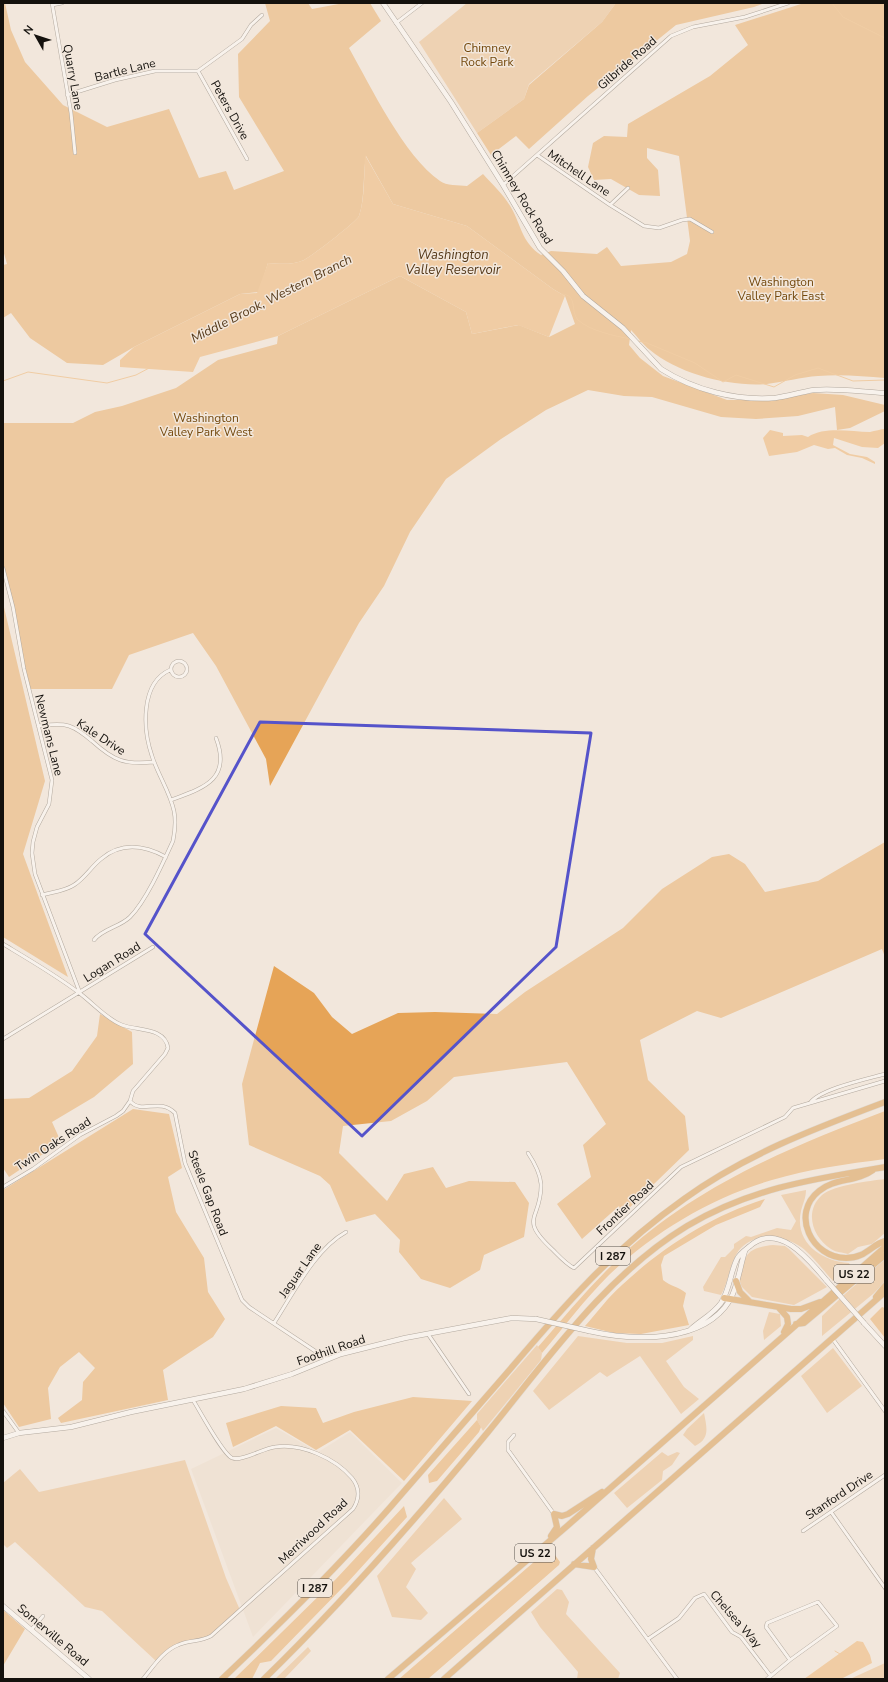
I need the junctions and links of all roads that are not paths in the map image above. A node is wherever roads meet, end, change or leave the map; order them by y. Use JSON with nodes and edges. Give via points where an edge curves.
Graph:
{"nodes":[{"id":1,"x":62,"y":3,"type":"edge"},
{"id":2,"x":383,"y":3,"type":"edge"},
{"id":3,"x":422,"y":3,"type":"edge"},
{"id":4,"x":788,"y":3,"type":"edge"},
{"id":5,"x":52,"y":4,"type":"edge"},
{"id":6,"x":262,"y":16,"type":"dead end"},
{"id":7,"x":396,"y":23,"type":"junction"},
{"id":8,"x":198,"y":71,"type":"junction"},
{"id":9,"x":68,"y":95,"type":"junction"},
{"id":10,"x":75,"y":154,"type":"dead end"},
{"id":11,"x":537,"y":155,"type":"junction"},
{"id":12,"x":248,"y":159,"type":"dead end"},
{"id":13,"x":503,"y":185,"type":"junction"},
{"id":14,"x":628,"y":188,"type":"dead end"},
{"id":15,"x":610,"y":205,"type":"junction"},
{"id":16,"x":712,"y":232,"type":"dead end"},
{"id":17,"x":885,"y":393,"type":"edge"},
{"id":18,"x":3,"y":568,"type":"edge"},
{"id":19,"x":170,"y":670,"type":"junction"},
{"id":20,"x":38,"y":726,"type":"junction"},
{"id":21,"x":216,"y":738,"type":"dead end"},
{"id":22,"x":154,"y":762,"type":"junction"},
{"id":23,"x":171,"y":800,"type":"junction"},
{"id":24,"x":166,"y":857,"type":"junction"},
{"id":25,"x":42,"y":895,"type":"junction"},
{"id":26,"x":94,"y":940,"type":"dead end"},
{"id":27,"x":3,"y":944,"type":"edge"},
{"id":28,"x":153,"y":947,"type":"dead end"},
{"id":29,"x":80,"y":993,"type":"junction"},
{"id":30,"x":3,"y":1039,"type":"edge"},
{"id":31,"x":885,"y":1074,"type":"edge"},
{"id":32,"x":885,"y":1081,"type":"edge"},
{"id":33,"x":130,"y":1101,"type":"junction"},
{"id":34,"x":885,"y":1102,"type":"edge"},
{"id":35,"x":810,"y":1103,"type":"junction"},
{"id":36,"x":528,"y":1153,"type":"dead end"},
{"id":37,"x":885,"y":1167,"type":"edge"},
{"id":38,"x":874,"y":1169,"type":"junction"},
{"id":39,"x":3,"y":1187,"type":"edge"},
{"id":40,"x":346,"y":1232,"type":"dead end"},
{"id":41,"x":885,"y":1242,"type":"edge"},
{"id":42,"x":885,"y":1247,"type":"edge"},
{"id":43,"x":745,"y":1251,"type":"junction"},
{"id":44,"x":885,"y":1255,"type":"edge"},
{"id":45,"x":736,"y":1281,"type":"junction"},
{"id":46,"x":885,"y":1286,"type":"edge"},
{"id":47,"x":885,"y":1292,"type":"edge"},
{"id":48,"x":724,"y":1298,"type":"junction"},
{"id":49,"x":731,"y":1299,"type":"junction"},
{"id":50,"x":824,"y":1300,"type":"junction"},
{"id":51,"x":750,"y":1302,"type":"junction"},
{"id":52,"x":777,"y":1308,"type":"junction"},
{"id":53,"x":868,"y":1308,"type":"junction"},
{"id":54,"x":274,"y":1323,"type":"junction"},
{"id":55,"x":796,"y":1324,"type":"junction"},
{"id":56,"x":691,"y":1329,"type":"junction"},
{"id":57,"x":428,"y":1334,"type":"junction"},
{"id":58,"x":832,"y":1338,"type":"junction"},
{"id":59,"x":780,"y":1339,"type":"junction"},
{"id":60,"x":885,"y":1346,"type":"edge"},
{"id":61,"x":326,"y":1359,"type":"junction"},
{"id":62,"x":469,"y":1394,"type":"dead end"},
{"id":63,"x":193,"y":1399,"type":"junction"},
{"id":64,"x":3,"y":1411,"type":"edge"},
{"id":65,"x":885,"y":1411,"type":"edge"},
{"id":66,"x":19,"y":1434,"type":"junction"},
{"id":67,"x":514,"y":1435,"type":"dead end"},
{"id":68,"x":3,"y":1438,"type":"edge"},
{"id":69,"x":885,"y":1475,"type":"edge"},
{"id":70,"x":616,"y":1484,"type":"junction"},
{"id":71,"x":831,"y":1512,"type":"junction"},
{"id":72,"x":554,"y":1514,"type":"junction"},
{"id":73,"x":803,"y":1531,"type":"dead end"},
{"id":74,"x":593,"y":1548,"type":"junction"},
{"id":75,"x":537,"y":1552,"type":"junction"},
{"id":76,"x":574,"y":1564,"type":"junction"},
{"id":77,"x":594,"y":1567,"type":"junction"},
{"id":78,"x":885,"y":1588,"type":"edge"},
{"id":79,"x":3,"y":1606,"type":"edge"},
{"id":80,"x":42,"y":1616,"type":"dead end"},
{"id":81,"x":31,"y":1630,"type":"junction"},
{"id":82,"x":648,"y":1640,"type":"junction"},
{"id":83,"x":790,"y":1660,"type":"junction"},
{"id":84,"x":770,"y":1675,"type":"junction"},
{"id":85,"x":89,"y":1679,"type":"edge"},
{"id":86,"x":143,"y":1679,"type":"edge"},
{"id":87,"x":222,"y":1679,"type":"edge"},
{"id":88,"x":264,"y":1679,"type":"edge"},
{"id":89,"x":388,"y":1679,"type":"edge"},
{"id":90,"x":444,"y":1679,"type":"edge"},
{"id":91,"x":676,"y":1679,"type":"edge"},
{"id":92,"x":766,"y":1679,"type":"edge"}],
"edges":[{"from":1,"to":5,"type":"street"},
{"from":2,"to":7,"type":"street","name":"Chimney Rock Road"},
{"from":3,"to":7,"type":"street"},
{"from":4,"to":11,"type":"street","name":"Gilbride Road","via":[[745,17],[693,27],[671,36]]},
{"from":5,"to":9,"type":"street","name":"Quarry Lane"},
{"from":6,"to":8,"type":"street","via":[[251,25],[242,39]]},
{"from":7,"to":13,"type":"street","name":"Chimney Rock Road","via":[[431,71]]},
{"from":8,"to":9,"type":"street","name":"Bartle Lane","via":[[155,71]]},
{"from":8,"to":12,"type":"street","name":"Peters Drive"},
{"from":9,"to":10,"type":"street","name":"Quarry Lane"},
{"from":11,"to":13,"type":"street","name":"Gilbride Road"},
{"from":11,"to":15,"type":"street","name":"Mitchell Lane"},
{"from":13,"to":17,"type":"street","name":"Chimney Rock Road","via":[[540,248],[583,296],[623,328],[655,363],[669,374],[727,396],[762,399],[814,390],[837,389]]},
{"from":14,"to":15,"type":"street","name":"Mitchell Lane"},
{"from":15,"to":16,"type":"street","name":"Mitchell Lane","via":[[651,228],[690,219]]},
{"from":18,"to":20,"type":"street","name":"Newmans Lane"},
{"from":19,"to":19,"type":"street","via":[[175,676],[180,677],[184,675],[186,668],[184,663],[179,661],[172,665]]},
{"from":19,"to":22,"type":"street","via":[[157,680],[147,704],[147,732]]},
{"from":20,"to":22,"type":"street","name":"Kale Drive","via":[[60,724],[76,729],[106,753],[122,762]]},
{"from":20,"to":25,"type":"street","name":"Newmans Lane","via":[[52,780],[49,804],[37,827],[32,853]]},
{"from":21,"to":23,"type":"street","via":[[221,758],[218,773],[201,789]]},
{"from":22,"to":23,"type":"street"},
{"from":23,"to":24,"type":"street","via":[[175,814],[175,830]]},
{"from":24,"to":25,"type":"street","via":[[155,850],[141,847],[116,850],[100,860],[76,884],[65,890]]},
{"from":24,"to":26,"type":"street","via":[[138,908],[121,925]]},
{"from":25,"to":29,"type":"street","name":"Newmans Lane"},
{"from":27,"to":29,"type":"street"},
{"from":28,"to":29,"type":"street","name":"Logan Road"},
{"from":29,"to":30,"type":"street","name":"Logan Road"},
{"from":29,"to":33,"type":"street","via":[[116,1022],[154,1032],[167,1044],[165,1054],[133,1091]]},
{"from":31,"to":35,"type":"street","name":"Frontier Road","via":[[814,1097]]},
{"from":32,"to":35,"type":"street","name":"Frontier Road"},
{"from":33,"to":39,"type":"street","name":"Twin Oaks Road","via":[[116,1116],[80,1135]]},
{"from":33,"to":54,"type":"street","name":"Steele Gap Road","via":[[141,1107],[160,1104],[175,1113],[185,1163],[238,1292],[246,1304]]},
{"from":34,"to":87,"type":"highway","number":"I 287","via":[[779,1145],[734,1168],[686,1197],[632,1239],[573,1296],[377,1523]]},
{"from":35,"to":36,"type":"street","name":"Frontier Road","via":[[793,1108],[785,1117],[681,1167],[574,1268],[540,1238],[534,1228],[533,1221],[541,1184],[540,1175]]},
{"from":37,"to":38,"type":"highway","number":"I 287"},
{"from":38,"to":41,"type":"highway","via":[[867,1174],[820,1190],[808,1205],[806,1225],[814,1243],[833,1256],[846,1258],[860,1255]]},
{"from":38,"to":88,"type":"highway","number":"I 287","via":[[810,1179],[745,1198],[687,1226],[634,1264],[586,1313],[376,1564]]},
{"from":40,"to":54,"type":"street","name":"Jaguar Lane","via":[[320,1254]]},
{"from":42,"to":50,"type":"highway","number":"US 22"},
{"from":43,"to":45,"type":"street","name":"Foothill Road"},
{"from":43,"to":48,"type":"street","name":"Foothill Road","via":[[737,1259]]},
{"from":43,"to":60,"type":"street","name":"Foothill Road","bridge":true,"via":[[752,1244],[764,1240],[784,1241],[799,1250]]},
{"from":44,"to":55,"type":"highway","via":[[804,1323]]},
{"from":45,"to":49,"type":"street","name":"Foothill Road"},
{"from":45,"to":51,"type":"highway","via":[[740,1292]]},
{"from":46,"to":53,"type":"highway"},
{"from":47,"to":53,"type":"highway","number":"US 22"},
{"from":48,"to":49,"type":"highway"},
{"from":48,"to":56,"type":"street","name":"Foothill Road","via":[[714,1311]]},
{"from":49,"to":51,"type":"highway"},
{"from":49,"to":56,"type":"street","name":"Foothill Road","via":[[714,1319]]},
{"from":50,"to":52,"type":"highway","via":[[801,1309]]},
{"from":50,"to":55,"type":"highway","number":"US 22"},
{"from":51,"to":52,"type":"highway"},
{"from":52,"to":59,"type":"highway","via":[[786,1314],[788,1320]]},
{"from":53,"to":58,"type":"highway","number":"US 22"},
{"from":54,"to":61,"type":"street","name":"Steele Gap Road"},
{"from":55,"to":59,"type":"highway","number":"US 22"},
{"from":56,"to":57,"type":"street","name":"Foothill Road","bridge":true,"via":[[676,1334],[642,1338],[615,1337],[536,1319],[512,1318]]},
{"from":57,"to":61,"type":"street","name":"Foothill Road"},
{"from":57,"to":62,"type":"street"},
{"from":58,"to":65,"type":"street"},
{"from":58,"to":74,"type":"highway","number":"US 22"},
{"from":59,"to":70,"type":"highway","number":"US 22"},
{"from":61,"to":63,"type":"street","name":"Foothill Road","via":[[292,1374],[244,1389]]},
{"from":63,"to":66,"type":"street","name":"Foothill Road","via":[[71,1427]]},
{"from":63,"to":86,"type":"street","name":"Merriwood Road","via":[[228,1455],[234,1458],[275,1447],[292,1447],[316,1454],[335,1463],[350,1476],[356,1485],[358,1499],[353,1509],[211,1636],[168,1650]]},
{"from":64,"to":66,"type":"street"},
{"from":66,"to":68,"type":"street","name":"Foothill Road"},
{"from":67,"to":72,"type":"street","via":[[508,1442],[508,1450]]},
{"from":69,"to":71,"type":"street","name":"Stanford Drive"},
{"from":70,"to":72,"type":"highway","via":[[568,1514]]},
{"from":70,"to":75,"type":"highway","number":"US 22"},
{"from":71,"to":73,"type":"street","name":"Stanford Drive"},
{"from":71,"to":78,"type":"street"},
{"from":72,"to":75,"type":"highway","via":[[556,1530]]},
{"from":74,"to":76,"type":"highway","number":"US 22"},
{"from":74,"to":77,"type":"highway","via":[[591,1559]]},
{"from":75,"to":89,"type":"highway","number":"US 22"},
{"from":76,"to":77,"type":"highway"},
{"from":76,"to":90,"type":"highway","number":"US 22"},
{"from":77,"to":82,"type":"street"},
{"from":79,"to":81,"type":"street","name":"Somerville Road"},
{"from":80,"to":81,"type":"street"},
{"from":81,"to":85,"type":"street","name":"Somerville Road"},
{"from":82,"to":84,"type":"street","name":"Chelsea Way","via":[[679,1618],[695,1598],[704,1594],[732,1632],[741,1637]]},
{"from":82,"to":91,"type":"street"},
{"from":83,"to":83,"type":"street","name":"Chelsea Way","via":[[837,1626],[818,1602],[767,1622],[766,1627]]},
{"from":83,"to":84,"type":"street","name":"Chelsea Way"},
{"from":84,"to":92,"type":"street","name":"Chelsea Way"}]}
